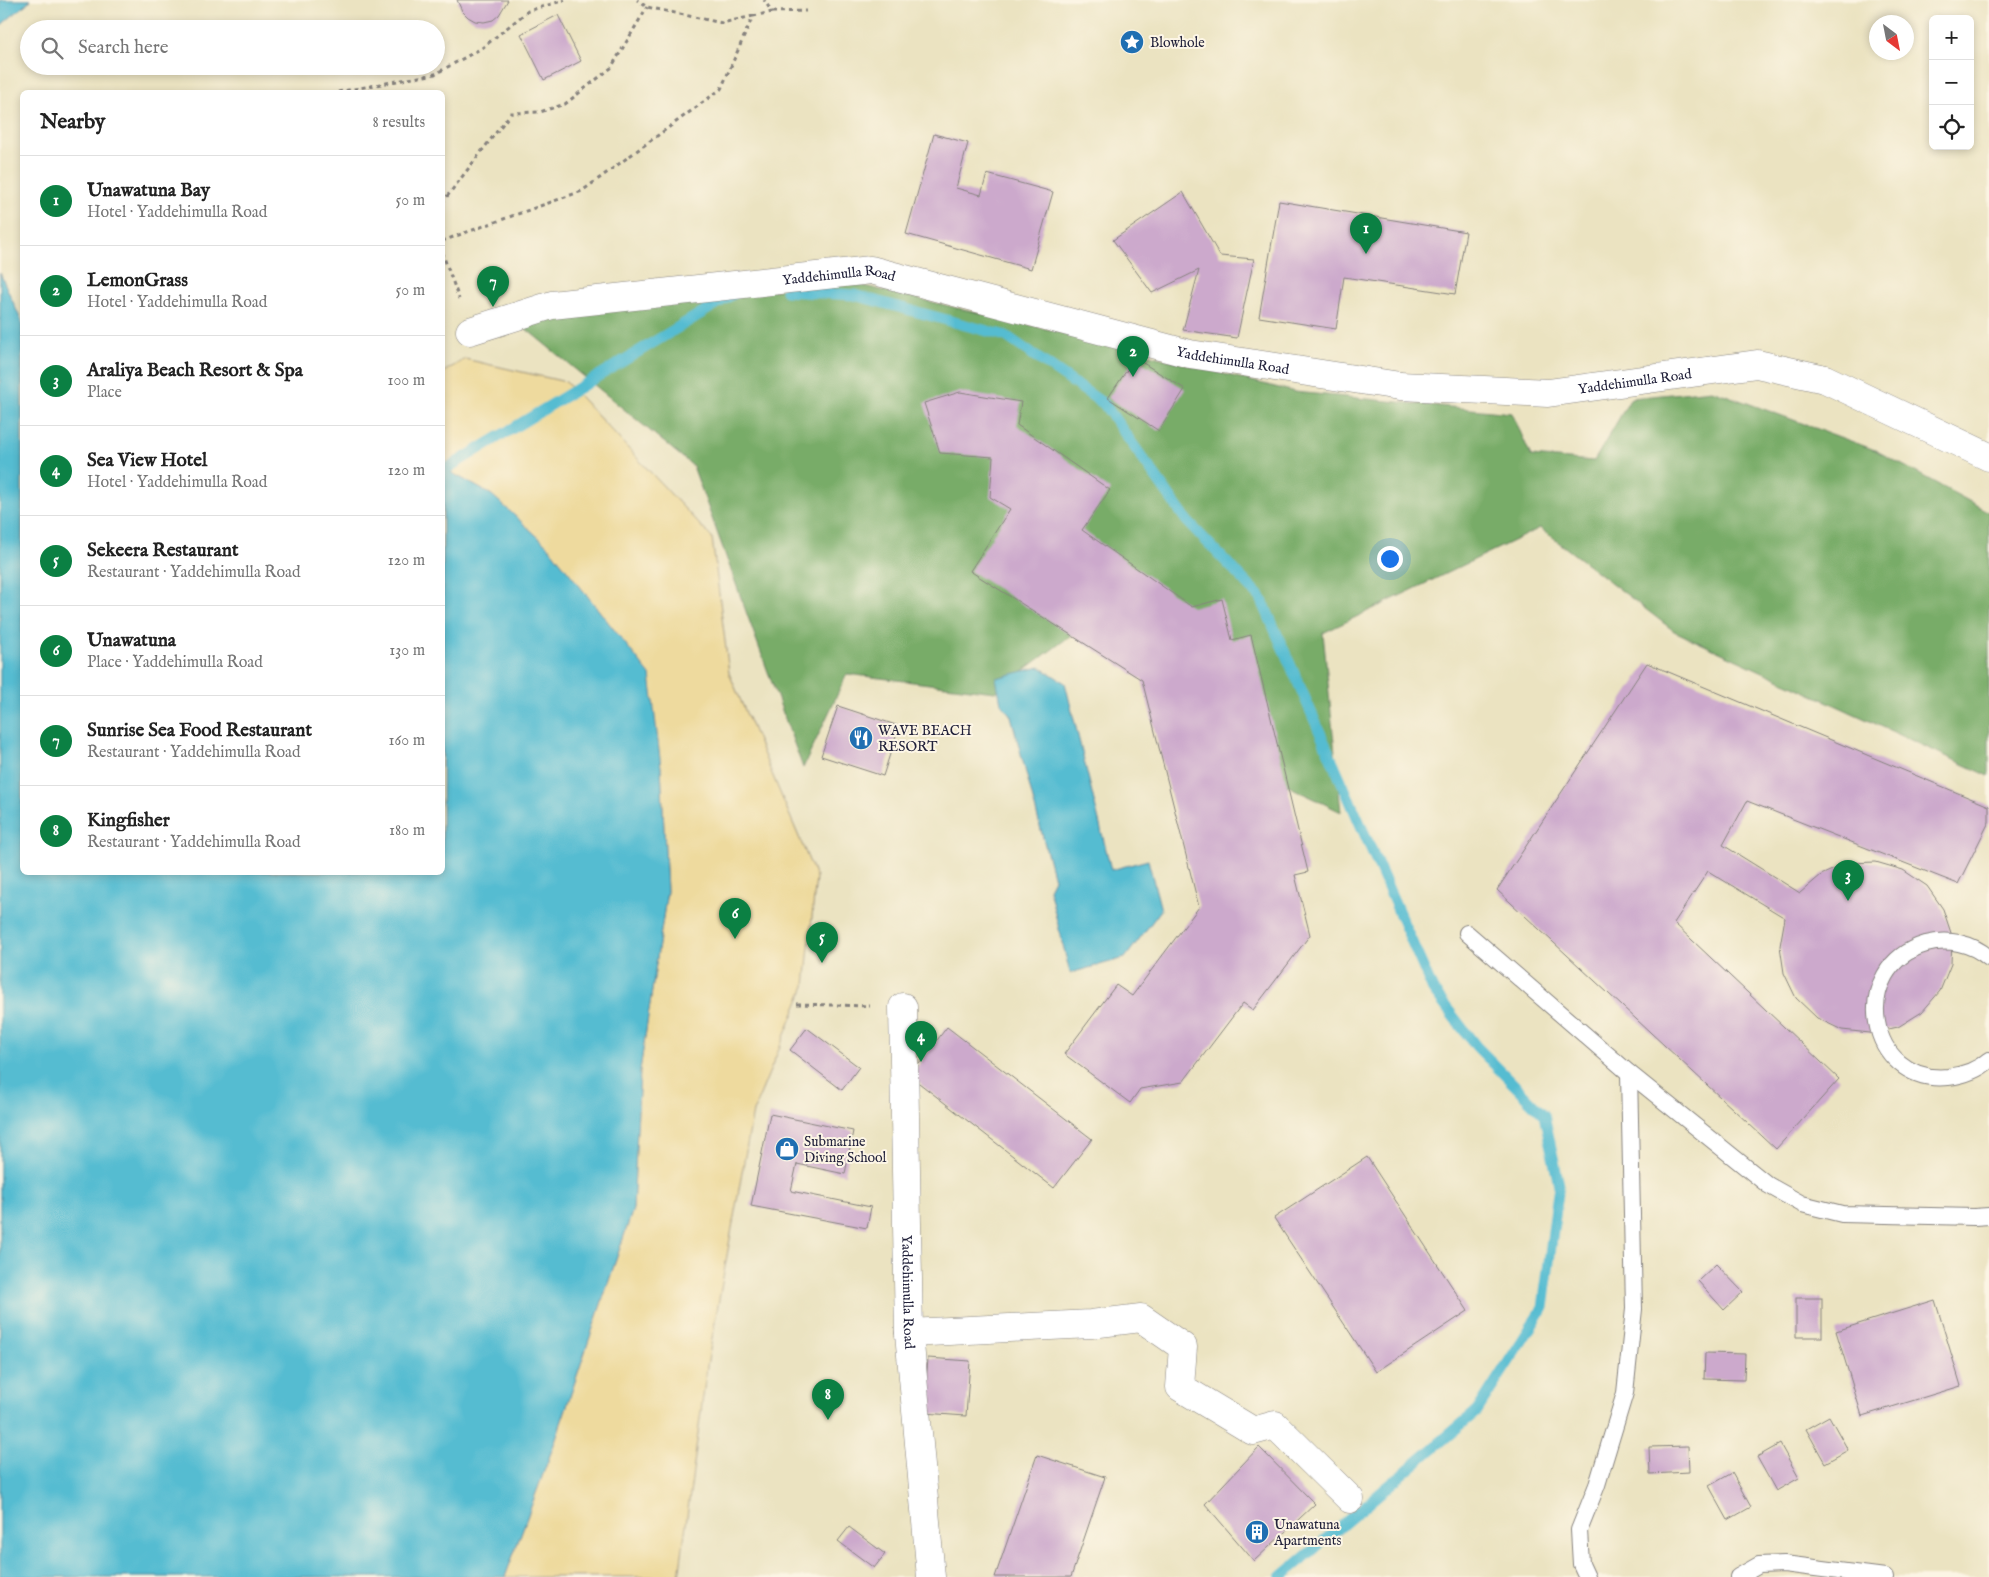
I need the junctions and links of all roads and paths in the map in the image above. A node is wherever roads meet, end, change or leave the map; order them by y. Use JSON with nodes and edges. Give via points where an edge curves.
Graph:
{"nodes":[{"id":1,"x":565,"y":0,"type":"edge"},
{"id":2,"x":637,"y":0,"type":"edge"},
{"id":3,"x":764,"y":0,"type":"edge"},
{"id":4,"x":647,"y":7,"type":"junction"},
{"id":5,"x":806,"y":11,"type":"dead end"},
{"id":6,"x":772,"y":12,"type":"junction"},
{"id":7,"x":753,"y":16,"type":"junction"},
{"id":8,"x":445,"y":68,"type":"edge"},
{"id":9,"x":430,"y":75,"type":"edge"},
{"id":10,"x":349,"y":90,"type":"edge"},
{"id":11,"x":445,"y":199,"type":"edge"},
{"id":12,"x":445,"y":241,"type":"edge"},
{"id":13,"x":470,"y":331,"type":"dead end"},
{"id":14,"x":1989,"y":457,"type":"edge"},
{"id":15,"x":1467,"y":933,"type":"dead end"},
{"id":16,"x":1989,"y":958,"type":"edge"},
{"id":17,"x":797,"y":1004,"type":"dead end"},
{"id":18,"x":903,"y":1007,"type":"joint"},
{"id":19,"x":1986,"y":1065,"type":"edge"},
{"id":20,"x":1629,"y":1073,"type":"junction"},
{"id":21,"x":1989,"y":1216,"type":"edge"},
{"id":22,"x":909,"y":1333,"type":"junction"},
{"id":23,"x":1350,"y":1499,"type":"dead end"},
{"id":24,"x":931,"y":1577,"type":"edge"},
{"id":25,"x":1587,"y":1577,"type":"edge"},
{"id":26,"x":1738,"y":1577,"type":"edge"},
{"id":27,"x":1885,"y":1577,"type":"edge"}],
"edges":[{"from":1,"to":8,"type":"path","via":[[528,11],[482,48]]},
{"from":2,"to":4,"type":"path"},
{"from":3,"to":6,"type":"path"},
{"from":4,"to":7,"type":"path","via":[[722,23]]},
{"from":4,"to":11,"type":"path","via":[[611,68],[565,104],[540,112],[511,113]]},
{"from":5,"to":6,"type":"path"},
{"from":6,"to":7,"type":"path"},
{"from":7,"to":12,"type":"path","via":[[721,89],[582,191]]},
{"from":9,"to":10,"type":"path"},
{"from":13,"to":14,"type":"street","name":"Yaddehimulla Road","via":[[552,306],[871,270],[1190,354],[1400,386],[1548,393],[1756,364],[1825,379]]},
{"from":15,"to":20,"type":"lane"},
{"from":16,"to":19,"type":"lane","via":[[1960,942],[1937,941],[1914,948],[1896,960],[1882,979],[1876,1001],[1876,1024],[1884,1044],[1898,1061],[1917,1073],[1938,1078],[1961,1076]]},
{"from":17,"to":18,"type":"path"},
{"from":18,"to":22,"type":"street","name":"Yaddehimulla Road"},
{"from":20,"to":21,"type":"lane","via":[[1768,1185],[1802,1204],[1842,1214]]},
{"from":20,"to":25,"type":"lane","via":[[1634,1309],[1625,1393],[1597,1486],[1579,1530],[1581,1564]]},
{"from":22,"to":23,"type":"street","via":[[1091,1324],[1141,1318],[1183,1346],[1180,1387],[1253,1431],[1275,1425]]},
{"from":22,"to":24,"type":"street","name":"Yaddehimulla Road"},
{"from":26,"to":27,"type":"lane","via":[[1759,1565],[1784,1564]]}]}
